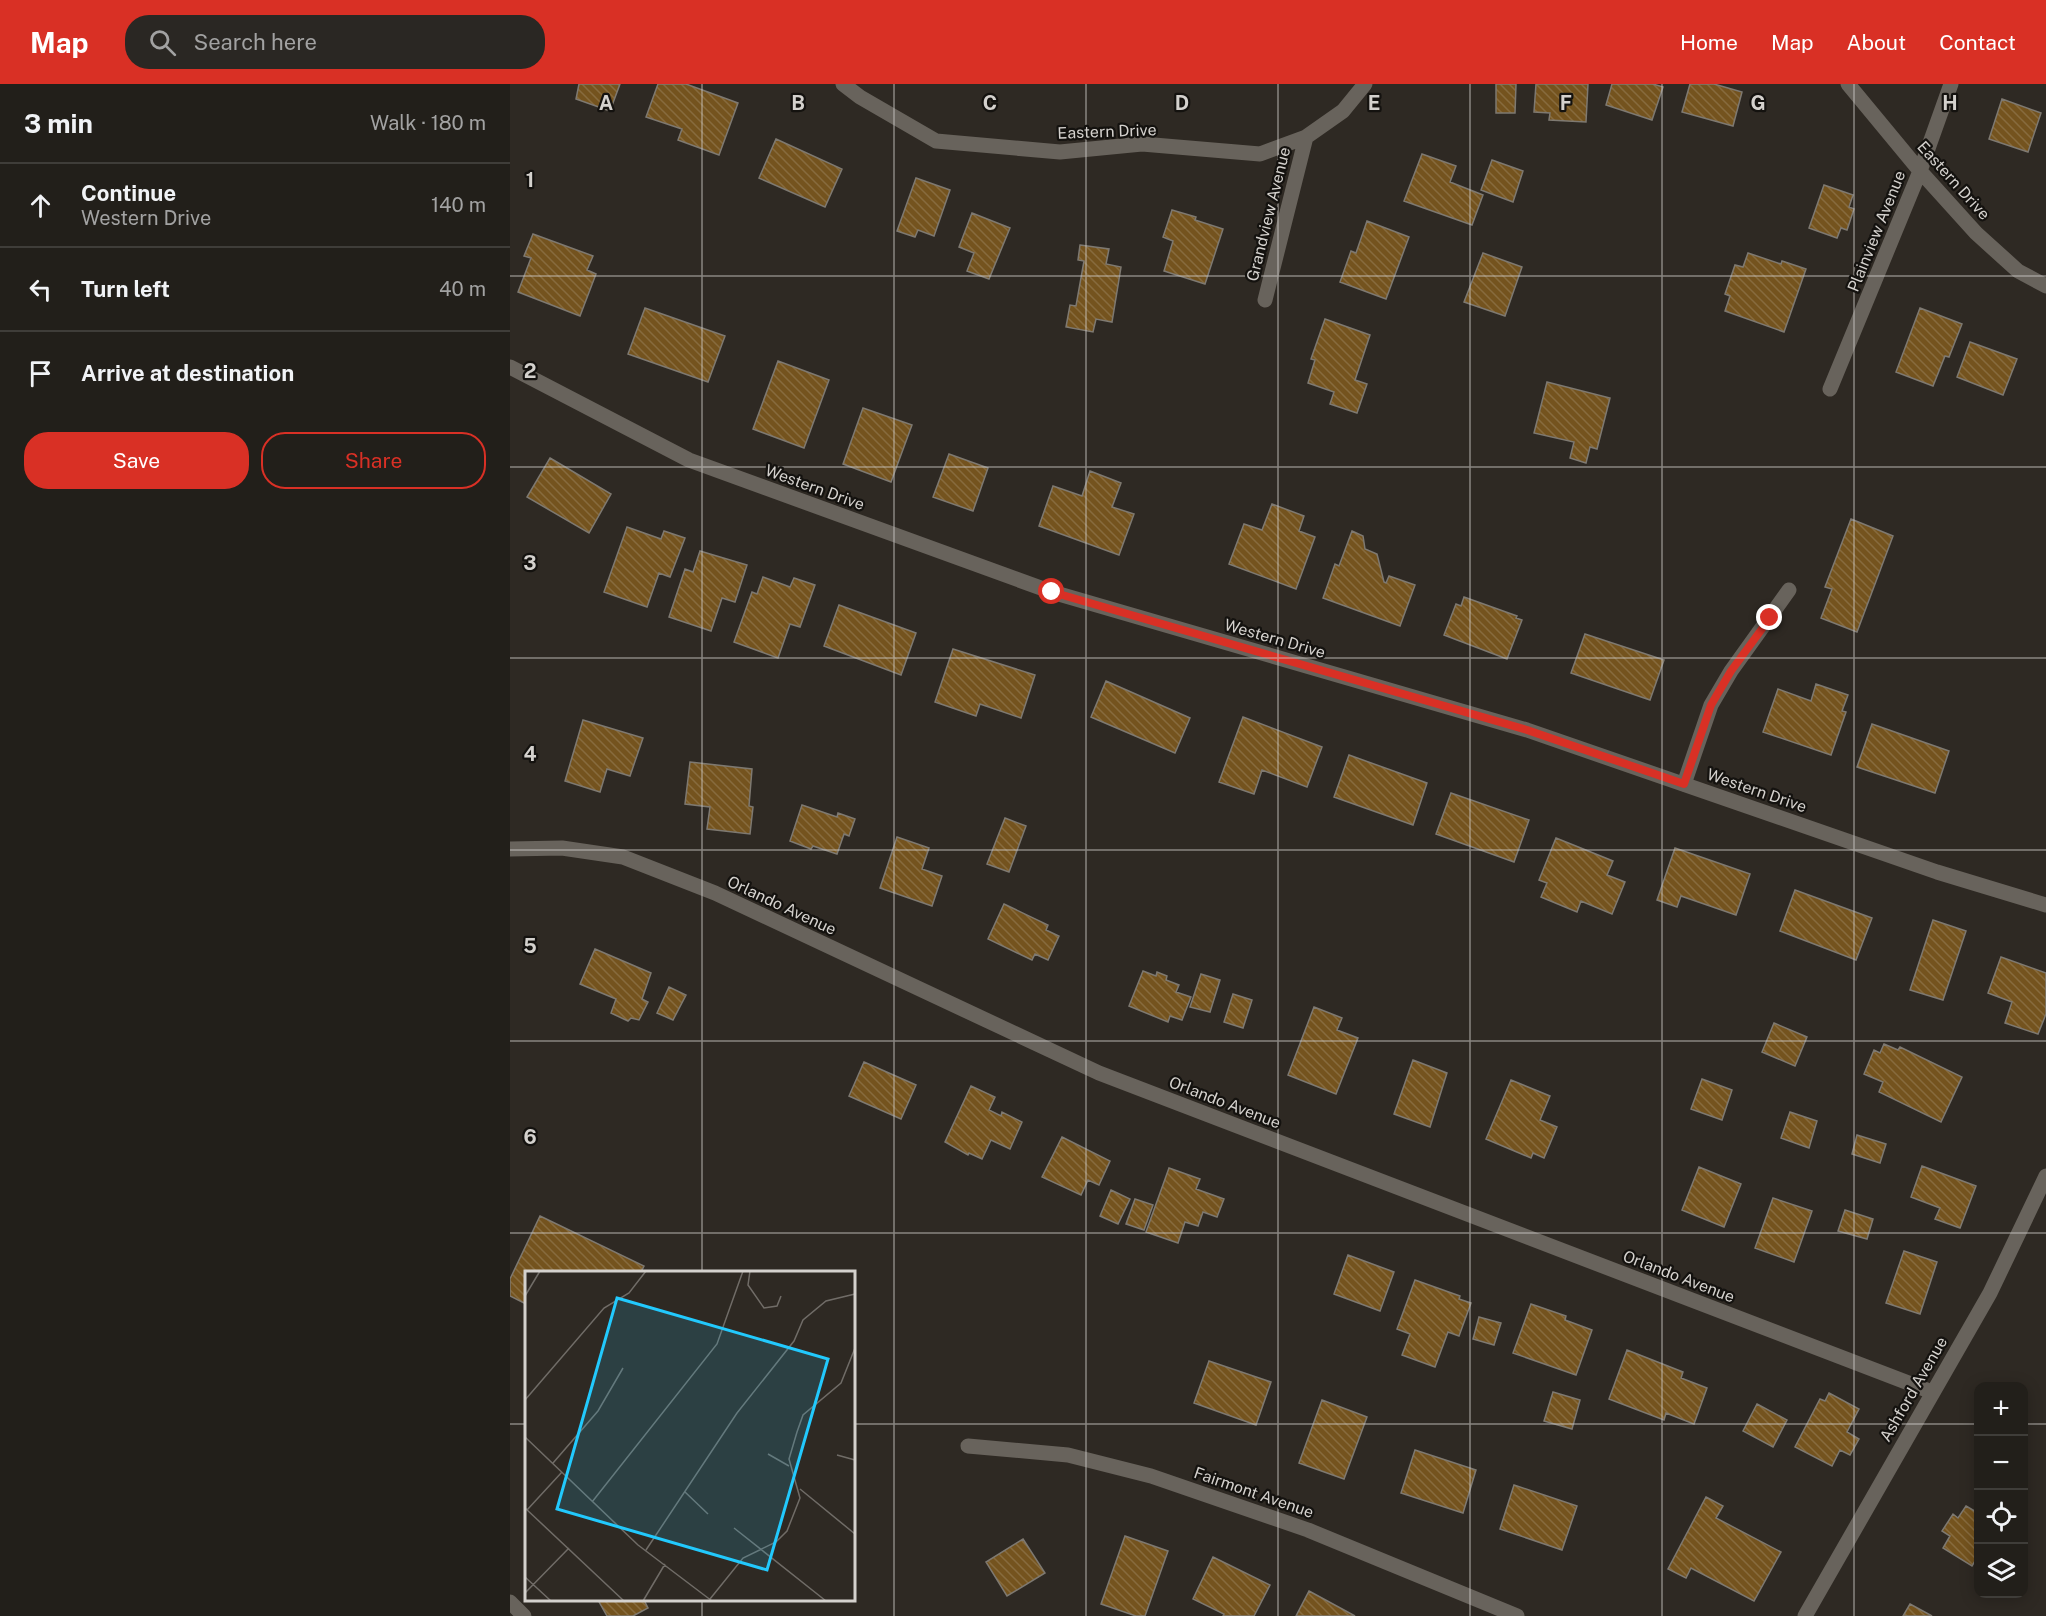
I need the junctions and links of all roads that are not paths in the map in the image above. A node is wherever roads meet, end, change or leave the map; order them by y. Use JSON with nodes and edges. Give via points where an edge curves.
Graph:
{"nodes":[{"id":1,"x":843,"y":84,"type":"edge"},
{"id":2,"x":1365,"y":84,"type":"edge"},
{"id":3,"x":1848,"y":84,"type":"edge"},
{"id":4,"x":1951,"y":84,"type":"edge"},
{"id":5,"x":1306,"y":137,"type":"junction"},
{"id":6,"x":1920,"y":171,"type":"junction"},
{"id":7,"x":2046,"y":286,"type":"edge"},
{"id":8,"x":1265,"y":300,"type":"dead end"},
{"id":9,"x":510,"y":367,"type":"edge"},
{"id":10,"x":1830,"y":389,"type":"dead end"},
{"id":11,"x":1789,"y":590,"type":"dead end"},
{"id":12,"x":1684,"y":784,"type":"junction"},
{"id":13,"x":510,"y":849,"type":"edge"},
{"id":14,"x":2046,"y":905,"type":"edge"},
{"id":15,"x":2046,"y":1176,"type":"edge"},
{"id":16,"x":1932,"y":1392,"type":"junction"},
{"id":17,"x":968,"y":1446,"type":"dead end"},
{"id":18,"x":510,"y":1602,"type":"edge"},
{"id":19,"x":524,"y":1616,"type":"edge"},
{"id":20,"x":1517,"y":1616,"type":"edge"},
{"id":21,"x":1805,"y":1616,"type":"edge"}],
"edges":[{"from":1,"to":5,"type":"street","name":"Eastern Drive","via":[[936,141],[1060,152],[1142,144],[1260,154]]},
{"from":2,"to":5,"type":"street","name":"Eastern Drive","via":[[1343,111]]},
{"from":3,"to":6,"type":"street","name":"Eastern Drive"},
{"from":4,"to":6,"type":"street","name":"Plainview Avenue"},
{"from":5,"to":8,"type":"street","name":"Grandview Avenue"},
{"from":6,"to":7,"type":"street","name":"Eastern Drive","via":[[1976,233],[2018,271]]},
{"from":6,"to":10,"type":"street","name":"Plainview Avenue"},
{"from":9,"to":12,"type":"street","name":"Western Drive","via":[[689,460],[1052,592],[1527,730]]},
{"from":11,"to":12,"type":"street","via":[[1711,705]]},
{"from":12,"to":14,"type":"street","name":"Western Drive","via":[[1937,872]]},
{"from":13,"to":16,"type":"street","name":"Orlando Avenue","via":[[562,848],[623,857],[715,893],[1099,1073]]},
{"from":15,"to":16,"type":"street","name":"Ashford Avenue","via":[[1990,1293]]},
{"from":16,"to":21,"type":"street","name":"Ashford Avenue"},
{"from":17,"to":20,"type":"street","name":"Fairmont Avenue","via":[[1068,1455],[1151,1476],[1308,1530]]},
{"from":18,"to":19,"type":"street"}]}
